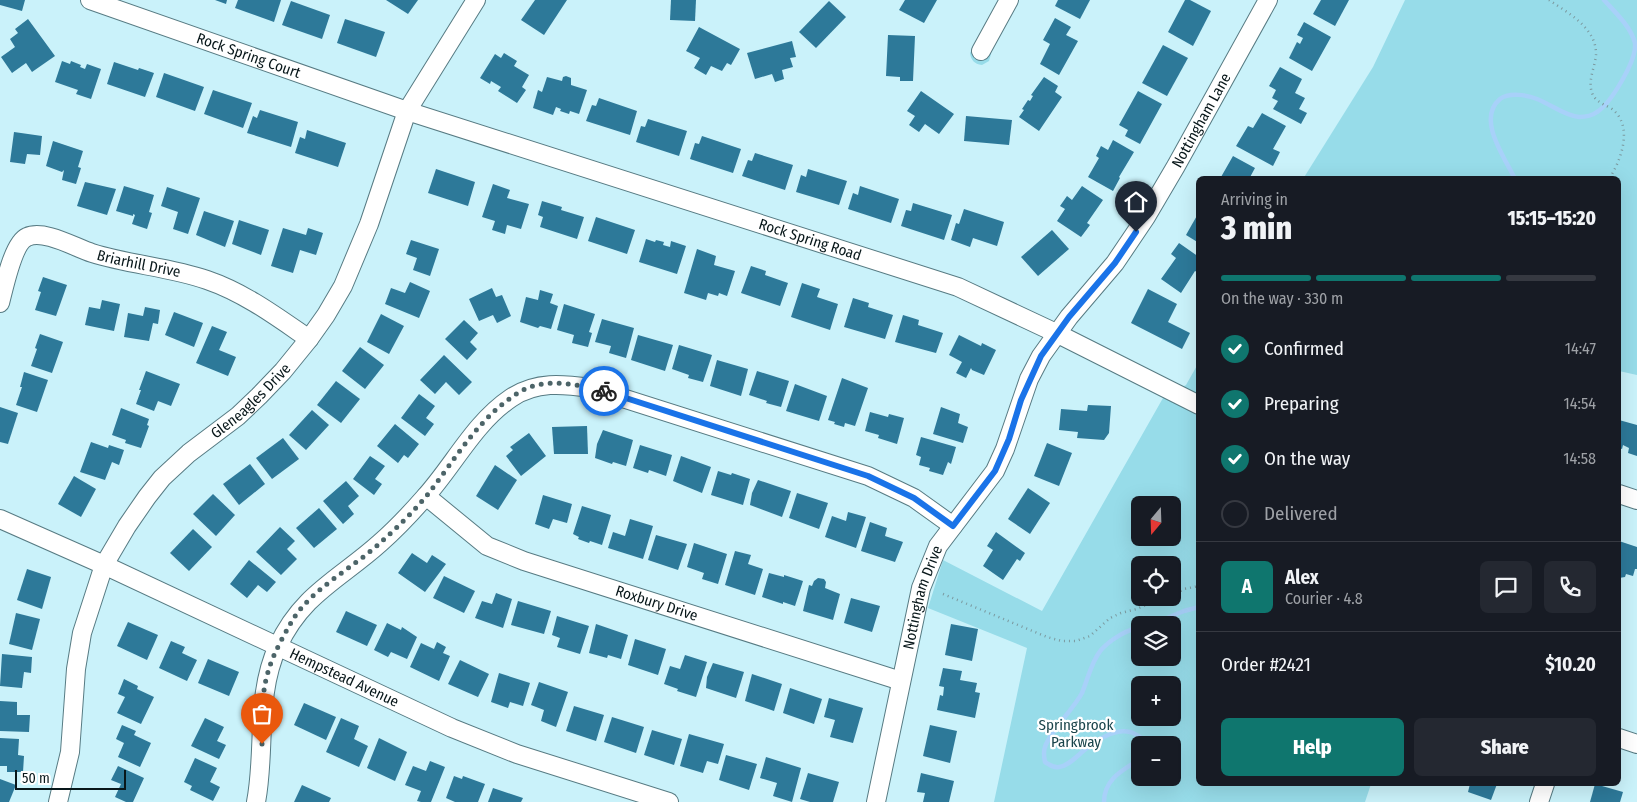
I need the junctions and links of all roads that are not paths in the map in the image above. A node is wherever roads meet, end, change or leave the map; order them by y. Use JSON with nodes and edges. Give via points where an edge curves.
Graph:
{"nodes":[{"id":1,"x":90,"y":0,"type":"edge"},
{"id":2,"x":476,"y":0,"type":"edge"},
{"id":3,"x":1009,"y":0,"type":"edge"},
{"id":4,"x":1268,"y":0,"type":"edge"},
{"id":5,"x":981,"y":51,"type":"dead end"},
{"id":6,"x":407,"y":111,"type":"junction"},
{"id":7,"x":0,"y":303,"type":"edge"},
{"id":8,"x":1056,"y":333,"type":"junction"},
{"id":9,"x":309,"y":339,"type":"junction"},
{"id":10,"x":1196,"y":403,"type":"edge"},
{"id":11,"x":1621,"y":495,"type":"edge"},
{"id":12,"x":426,"y":496,"type":"junction"},
{"id":13,"x":1637,"y":500,"type":"edge"},
{"id":14,"x":0,"y":520,"type":"edge"},
{"id":15,"x":953,"y":526,"type":"junction"},
{"id":16,"x":104,"y":565,"type":"junction"},
{"id":17,"x":278,"y":646,"type":"junction"},
{"id":18,"x":901,"y":681,"type":"junction"},
{"id":19,"x":1621,"y":739,"type":"edge"},
{"id":20,"x":1637,"y":744,"type":"edge"},
{"id":21,"x":1544,"y":786,"type":"edge"},
{"id":22,"x":58,"y":802,"type":"edge"},
{"id":23,"x":256,"y":802,"type":"edge"},
{"id":24,"x":669,"y":802,"type":"edge"},
{"id":25,"x":876,"y":802,"type":"edge"},
{"id":26,"x":1539,"y":802,"type":"edge"}],
"edges":[{"from":1,"to":6,"type":"street","name":"Rock Spring Court"},
{"from":2,"to":6,"type":"street","name":"Gleneagles Drive"},
{"from":3,"to":5,"type":"street"},
{"from":4,"to":8,"type":"street","name":"Nottingham Lane","via":[[1146,217],[1115,263]]},
{"from":6,"to":8,"type":"street","name":"Rock Spring Road","via":[[958,287]]},
{"from":6,"to":9,"type":"street","name":"Gleneagles Drive","via":[[356,255],[326,315]]},
{"from":7,"to":9,"type":"street","name":"Briarhill Drive","via":[[18,247],[26,237],[37,235],[91,253],[208,280],[269,311]]},
{"from":8,"to":10,"type":"street","name":"Rock Spring Road"},
{"from":8,"to":15,"type":"street","name":"Nottingham Drive","via":[[1029,379],[995,471]]},
{"from":9,"to":16,"type":"street","name":"Gleneagles Drive","via":[[284,371],[238,416],[162,478]]},
{"from":11,"to":13,"type":"street"},
{"from":12,"to":15,"type":"street","via":[[496,409],[528,388],[565,384],[614,394],[868,476],[914,498]]},
{"from":12,"to":17,"type":"street","via":[[380,544],[303,607]]},
{"from":12,"to":18,"type":"street","name":"Roxbury Drive","via":[[487,546],[524,562]]},
{"from":14,"to":16,"type":"street","name":"Hempstead Avenue"},
{"from":15,"to":18,"type":"street","name":"Nottingham Drive","via":[[938,546],[921,588]]},
{"from":16,"to":17,"type":"street","name":"Hempstead Avenue"},
{"from":16,"to":22,"type":"street","name":"Gleneagles Drive","via":[[82,633],[70,752]]},
{"from":17,"to":23,"type":"street","via":[[268,673],[263,708]]},
{"from":17,"to":24,"type":"street","name":"Hempstead Avenue","via":[[452,728],[517,754]]},
{"from":18,"to":25,"type":"street","name":"Nottingham Drive"},
{"from":19,"to":20,"type":"street"},
{"from":21,"to":26,"type":"street"}]}
